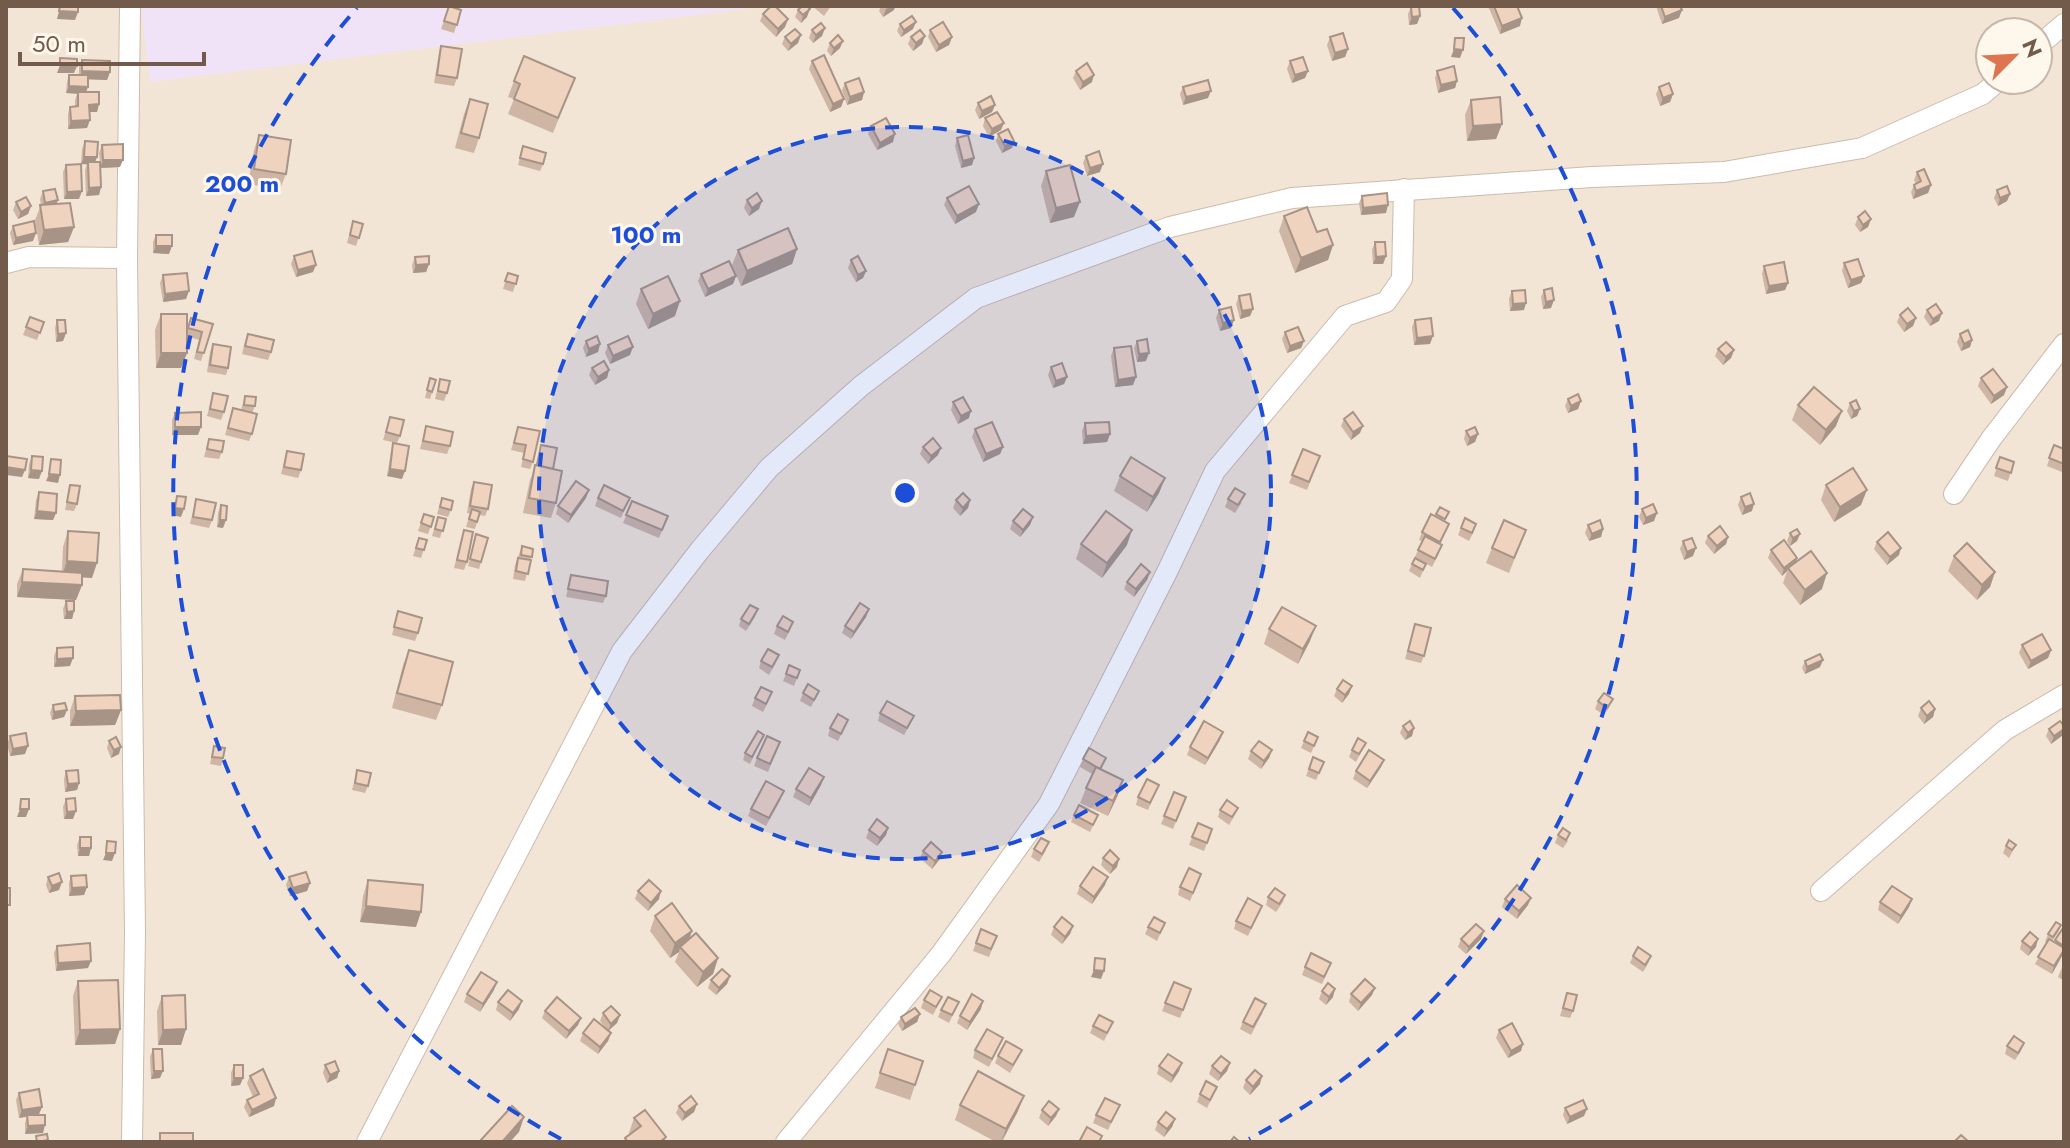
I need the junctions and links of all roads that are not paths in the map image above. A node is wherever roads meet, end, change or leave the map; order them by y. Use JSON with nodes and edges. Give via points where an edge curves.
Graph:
{"nodes":[{"id":1,"x":130,"y":6,"type":"edge"},
{"id":2,"x":1979,"y":96,"type":"edge"},
{"id":3,"x":1404,"y":189,"type":"junction"},
{"id":4,"x":127,"y":258,"type":"junction"},
{"id":5,"x":6,"y":263,"type":"edge"},
{"id":6,"x":2064,"y":344,"type":"edge"},
{"id":7,"x":1954,"y":494,"type":"dead end"},
{"id":8,"x":2064,"y":695,"type":"edge"},
{"id":9,"x":1821,"y":891,"type":"dead end"},
{"id":10,"x":132,"y":1142,"type":"edge"},
{"id":11,"x":367,"y":1142,"type":"edge"},
{"id":12,"x":786,"y":1142,"type":"edge"}],
"edges":[{"from":1,"to":4,"type":"street"},
{"from":2,"to":3,"type":"street","via":[[1862,148],[1724,172]]},
{"from":3,"to":11,"type":"street","via":[[1292,198],[1170,227],[976,298],[861,386],[769,468],[622,651]]},
{"from":3,"to":12,"type":"street","via":[[1402,279],[1386,302],[1345,316],[1215,471],[1049,804],[941,954]]},
{"from":4,"to":5,"type":"street","via":[[29,257]]},
{"from":4,"to":10,"type":"street","via":[[135,932]]},
{"from":6,"to":7,"type":"street"},
{"from":8,"to":9,"type":"street","via":[[2005,730]]}]}
